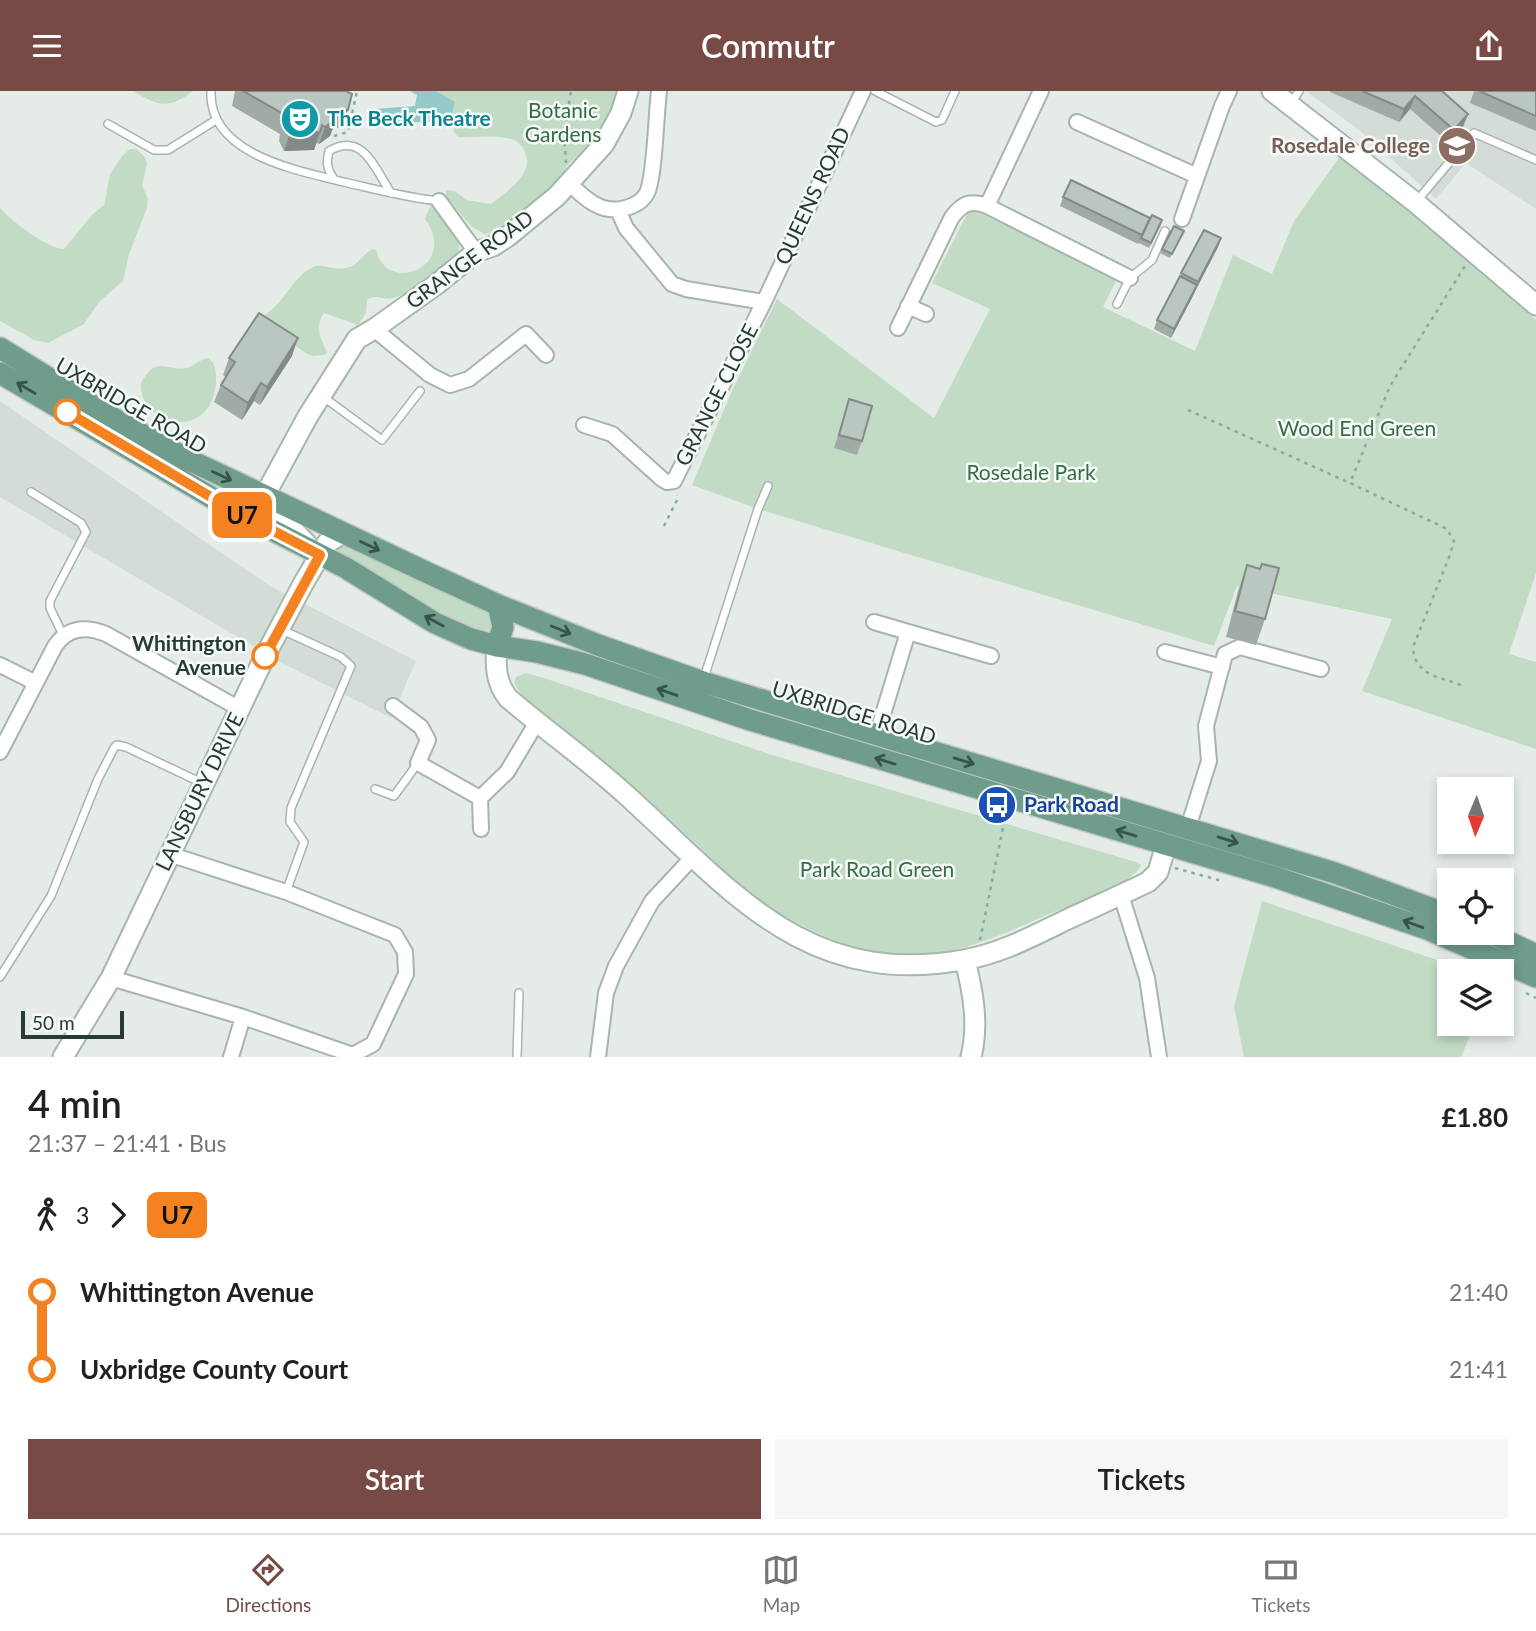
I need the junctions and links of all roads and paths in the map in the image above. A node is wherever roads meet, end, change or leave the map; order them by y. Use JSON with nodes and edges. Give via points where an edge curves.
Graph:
{"nodes":[{"id":1,"x":211,"y":91,"type":"edge"},
{"id":2,"x":357,"y":91,"type":"edge"},
{"id":3,"x":571,"y":91,"type":"edge"},
{"id":4,"x":628,"y":91,"type":"edge"},
{"id":5,"x":659,"y":91,"type":"edge"},
{"id":6,"x":863,"y":91,"type":"edge"},
{"id":7,"x":875,"y":91,"type":"edge"},
{"id":8,"x":956,"y":91,"type":"edge"},
{"id":9,"x":1041,"y":91,"type":"edge"},
{"id":10,"x":1229,"y":91,"type":"edge"},
{"id":11,"x":1272,"y":91,"type":"edge"},
{"id":12,"x":1294,"y":98,"type":"edge"},
{"id":13,"x":216,"y":120,"type":"junction"},
{"id":14,"x":1077,"y":122,"type":"dead end"},
{"id":15,"x":108,"y":124,"type":"dead end"},
{"id":16,"x":329,"y":141,"type":"edge"},
{"id":17,"x":1536,"y":160,"type":"edge"},
{"id":18,"x":1197,"y":176,"type":"junction"},
{"id":19,"x":334,"y":179,"type":"junction"},
{"id":20,"x":571,"y":181,"type":"junction"},
{"id":21,"x":391,"y":193,"type":"junction"},
{"id":22,"x":439,"y":201,"type":"joint"},
{"id":23,"x":1416,"y":203,"type":"junction"},
{"id":24,"x":987,"y":206,"type":"junction"},
{"id":25,"x":618,"y":210,"type":"junction"},
{"id":26,"x":1182,"y":219,"type":"dead end"},
{"id":27,"x":1165,"y":231,"type":"dead end"},
{"id":28,"x":475,"y":252,"type":"junction"},
{"id":29,"x":1475,"y":252,"type":"junction"},
{"id":30,"x":1130,"y":278,"type":"junction"},
{"id":31,"x":764,"y":302,"type":"junction"},
{"id":32,"x":1117,"y":304,"type":"dead end"},
{"id":33,"x":1536,"y":305,"type":"edge"},
{"id":34,"x":908,"y":306,"type":"junction"},
{"id":35,"x":926,"y":314,"type":"dead end"},
{"id":36,"x":898,"y":328,"type":"dead end"},
{"id":37,"x":374,"y":329,"type":"junction"},
{"id":38,"x":0,"y":348,"type":"edge"},
{"id":39,"x":546,"y":355,"type":"dead end"},
{"id":40,"x":0,"y":373,"type":"edge"},
{"id":41,"x":420,"y":391,"type":"dead end"},
{"id":42,"x":321,"y":395,"type":"junction"},
{"id":43,"x":1188,"y":410,"type":"dead end"},
{"id":44,"x":584,"y":425,"type":"dead end"},
{"id":45,"x":674,"y":481,"type":"junction"},
{"id":46,"x":1350,"y":483,"type":"junction"},
{"id":47,"x":768,"y":486,"type":"dead end"},
{"id":48,"x":31,"y":492,"type":"dead end"},
{"id":49,"x":264,"y":495,"type":"junction"},
{"id":50,"x":664,"y":526,"type":"dead end"},
{"id":51,"x":343,"y":533,"type":"junction"},
{"id":52,"x":320,"y":555,"type":"junction"},
{"id":53,"x":498,"y":605,"type":"junction"},
{"id":54,"x":874,"y":622,"type":"dead end"},
{"id":55,"x":279,"y":628,"type":"junction"},
{"id":56,"x":908,"y":632,"type":"junction"},
{"id":57,"x":63,"y":635,"type":"junction"},
{"id":58,"x":497,"y":646,"type":"junction"},
{"id":59,"x":1165,"y":652,"type":"dead end"},
{"id":60,"x":991,"y":656,"type":"dead end"},
{"id":61,"x":0,"y":665,"type":"edge"},
{"id":62,"x":1222,"y":667,"type":"junction"},
{"id":63,"x":1321,"y":669,"type":"dead end"},
{"id":64,"x":703,"y":682,"type":"junction"},
{"id":65,"x":36,"y":683,"type":"junction"},
{"id":66,"x":1461,"y":685,"type":"dead end"},
{"id":67,"x":393,"y":706,"type":"dead end"},
{"id":68,"x":240,"y":709,"type":"junction"},
{"id":69,"x":537,"y":722,"type":"junction"},
{"id":70,"x":877,"y":734,"type":"junction"},
{"id":71,"x":0,"y":752,"type":"edge"},
{"id":72,"x":418,"y":763,"type":"junction"},
{"id":73,"x":203,"y":783,"type":"junction"},
{"id":74,"x":375,"y":789,"type":"dead end"},
{"id":75,"x":480,"y":798,"type":"junction"},
{"id":76,"x":1006,"y":812,"type":"dead end"},
{"id":77,"x":1188,"y":828,"type":"junction"},
{"id":78,"x":481,"y":829,"type":"dead end"},
{"id":79,"x":1166,"y":845,"type":"junction"},
{"id":80,"x":169,"y":854,"type":"junction"},
{"id":81,"x":693,"y":857,"type":"junction"},
{"id":82,"x":286,"y":892,"type":"junction"},
{"id":83,"x":1121,"y":895,"type":"junction"},
{"id":84,"x":1437,"y":911,"type":"edge"},
{"id":85,"x":1514,"y":944,"type":"edge"},
{"id":86,"x":1536,"y":955,"type":"edge"},
{"id":87,"x":971,"y":958,"type":"junction"},
{"id":88,"x":0,"y":977,"type":"edge"},
{"id":89,"x":1536,"y":977,"type":"edge"},
{"id":90,"x":111,"y":978,"type":"junction"},
{"id":91,"x":519,"y":993,"type":"dead end"},
{"id":92,"x":243,"y":1017,"type":"junction"},
{"id":93,"x":63,"y":1057,"type":"edge"},
{"id":94,"x":231,"y":1057,"type":"edge"},
{"id":95,"x":517,"y":1057,"type":"edge"},
{"id":96,"x":598,"y":1057,"type":"edge"},
{"id":97,"x":971,"y":1057,"type":"edge"},
{"id":98,"x":1159,"y":1057,"type":"edge"}],
"edges":[{"from":1,"to":13,"type":"lane"},
{"from":2,"to":16,"type":"path","via":[[348,132]]},
{"from":3,"to":20,"type":"path","via":[[564,152]]},
{"from":4,"to":20,"type":"street","name":"GRANGE ROAD","via":[[604,144]]},
{"from":5,"to":25,"type":"street","via":[[647,192],[635,205]]},
{"from":6,"to":31,"type":"street","name":"QUEENS ROAD"},
{"from":7,"to":8,"type":"lane","via":[[936,122],[942,120]]},
{"from":9,"to":24,"type":"street"},
{"from":10,"to":18,"type":"street"},
{"from":11,"to":12,"type":"street"},
{"from":12,"to":23,"type":"street"},
{"from":13,"to":15,"type":"lane","via":[[168,150],[154,150]]},
{"from":13,"to":19,"type":"lane","via":[[230,137],[259,156]]},
{"from":14,"to":18,"type":"street"},
{"from":17,"to":23,"type":"lane","via":[[1474,133]]},
{"from":18,"to":26,"type":"street"},
{"from":19,"to":21,"type":"lane"},
{"from":19,"to":21,"type":"lane","via":[[328,171],[329,151],[350,144],[367,156]]},
{"from":20,"to":25,"type":"street","via":[[586,200]]},
{"from":20,"to":28,"type":"street","name":"GRANGE ROAD","via":[[507,237]]},
{"from":21,"to":22,"type":"lane"},
{"from":22,"to":28,"type":"street"},
{"from":23,"to":29,"type":"street"},
{"from":24,"to":30,"type":"street"},
{"from":24,"to":34,"type":"street","via":[[974,201],[961,206],[952,217]]},
{"from":25,"to":31,"type":"street","name":"GRANGE CLOSE","via":[[626,228],[672,284]]},
{"from":27,"to":30,"type":"lane","via":[[1152,260]]},
{"from":28,"to":37,"type":"street","name":"GRANGE ROAD"},
{"from":29,"to":33,"type":"street"},
{"from":29,"to":46,"type":"path","via":[[1390,386]]},
{"from":30,"to":32,"type":"lane"},
{"from":31,"to":45,"type":"street","name":"GRANGE CLOSE"},
{"from":34,"to":35,"type":"street"},
{"from":34,"to":36,"type":"street"},
{"from":37,"to":39,"type":"street","via":[[430,375],[450,385],[469,379],[526,334]]},
{"from":37,"to":42,"type":"street","name":"GRANGE ROAD","via":[[357,339]]},
{"from":38,"to":49,"type":"main road","name":"UXBRIDGE ROAD","one_way":true,"via":[[118,421]]},
{"from":52,"to":40,"type":"main road","name":"UXBRIDGE ROAD","one_way":true,"via":[[233,510]]},
{"from":41,"to":42,"type":"lane","via":[[382,440]]},
{"from":42,"to":49,"type":"street","name":"GRANGE ROAD"},
{"from":43,"to":46,"type":"path"},
{"from":44,"to":45,"type":"street","name":"GRANGE CLOSE","via":[[612,434],[662,479]]},
{"from":45,"to":50,"type":"path","via":[[678,498]]},
{"from":46,"to":66,"type":"path","via":[[1447,529],[1454,541],[1412,647],[1421,670]]},
{"from":47,"to":64,"type":"lane"},
{"from":48,"to":57,"type":"lane","via":[[81,523],[86,532],[49,604]]},
{"from":49,"to":51,"type":"main road","name":"UXBRIDGE ROAD"},
{"from":49,"to":52,"type":"street","via":[[280,519]]},
{"from":51,"to":52,"type":"street","name":"LANSBURY DRIVE","via":[[332,538]]},
{"from":51,"to":53,"type":"main road","name":"UXBRIDGE ROAD","one_way":true},
{"from":52,"to":55,"type":"street","name":"LANSBURY DRIVE"},
{"from":58,"to":52,"type":"main road","name":"UXBRIDGE ROAD","one_way":true,"via":[[435,623]]},
{"from":53,"to":58,"type":"main road","via":[[503,627]]},
{"from":53,"to":64,"type":"main road","name":"UXBRIDGE ROAD","one_way":true},
{"from":54,"to":56,"type":"street"},
{"from":55,"to":68,"type":"street","name":"LANSBURY DRIVE"},
{"from":55,"to":82,"type":"lane","via":[[351,666],[291,808],[289,822],[304,842]]},
{"from":56,"to":60,"type":"street"},
{"from":56,"to":70,"type":"street"},
{"from":57,"to":65,"type":"street"},
{"from":57,"to":68,"type":"street","via":[[84,628],[106,634]]},
{"from":58,"to":69,"type":"street","via":[[495,663],[501,689]]},
{"from":79,"to":58,"type":"main road","name":"UXBRIDGE ROAD","one_way":true,"via":[[747,719],[585,664]]},
{"from":59,"to":62,"type":"street"},
{"from":61,"to":65,"type":"street"},
{"from":62,"to":63,"type":"street","via":[[1225,654],[1240,647]]},
{"from":62,"to":77,"type":"street","via":[[1206,726],[1209,761]]},
{"from":64,"to":70,"type":"main road","name":"UXBRIDGE ROAD"},
{"from":65,"to":71,"type":"street"},
{"from":67,"to":72,"type":"street","via":[[426,734],[428,744]]},
{"from":68,"to":73,"type":"street","name":"LANSBURY DRIVE"},
{"from":69,"to":75,"type":"street","via":[[508,772]]},
{"from":69,"to":81,"type":"street"},
{"from":70,"to":77,"type":"main road","name":"UXBRIDGE ROAD","one_way":true},
{"from":72,"to":74,"type":"lane","via":[[394,796]]},
{"from":72,"to":75,"type":"street"},
{"from":73,"to":80,"type":"street","name":"LANSBURY DRIVE"},
{"from":73,"to":88,"type":"lane","via":[[117,745],[98,779],[51,896]]},
{"from":75,"to":78,"type":"street"},
{"from":76,"to":87,"type":"path"},
{"from":77,"to":84,"type":"main road","name":"UXBRIDGE ROAD","one_way":true,"via":[[1335,873]]},
{"from":79,"to":83,"type":"street","via":[[1154,877]]},
{"from":89,"to":79,"type":"main road","name":"UXBRIDGE ROAD","one_way":true,"via":[[1427,929]]},
{"from":80,"to":82,"type":"street"},
{"from":80,"to":90,"type":"street","name":"LANSBURY DRIVE"},
{"from":81,"to":87,"type":"street","via":[[765,919],[835,953],[915,965]]},
{"from":81,"to":96,"type":"street","via":[[652,901],[616,966],[607,993]]},
{"from":82,"to":92,"type":"street","via":[[395,935],[405,952],[406,974],[373,1044],[353,1055]]},
{"from":83,"to":87,"type":"street","via":[[1029,938]]},
{"from":83,"to":98,"type":"street","via":[[1147,978]]},
{"from":85,"to":86,"type":"main road"},
{"from":87,"to":97,"type":"street","via":[[975,1040]]},
{"from":90,"to":92,"type":"street"},
{"from":90,"to":93,"type":"street","name":"LANSBURY DRIVE"},
{"from":91,"to":95,"type":"lane"},
{"from":92,"to":94,"type":"street"}]}
